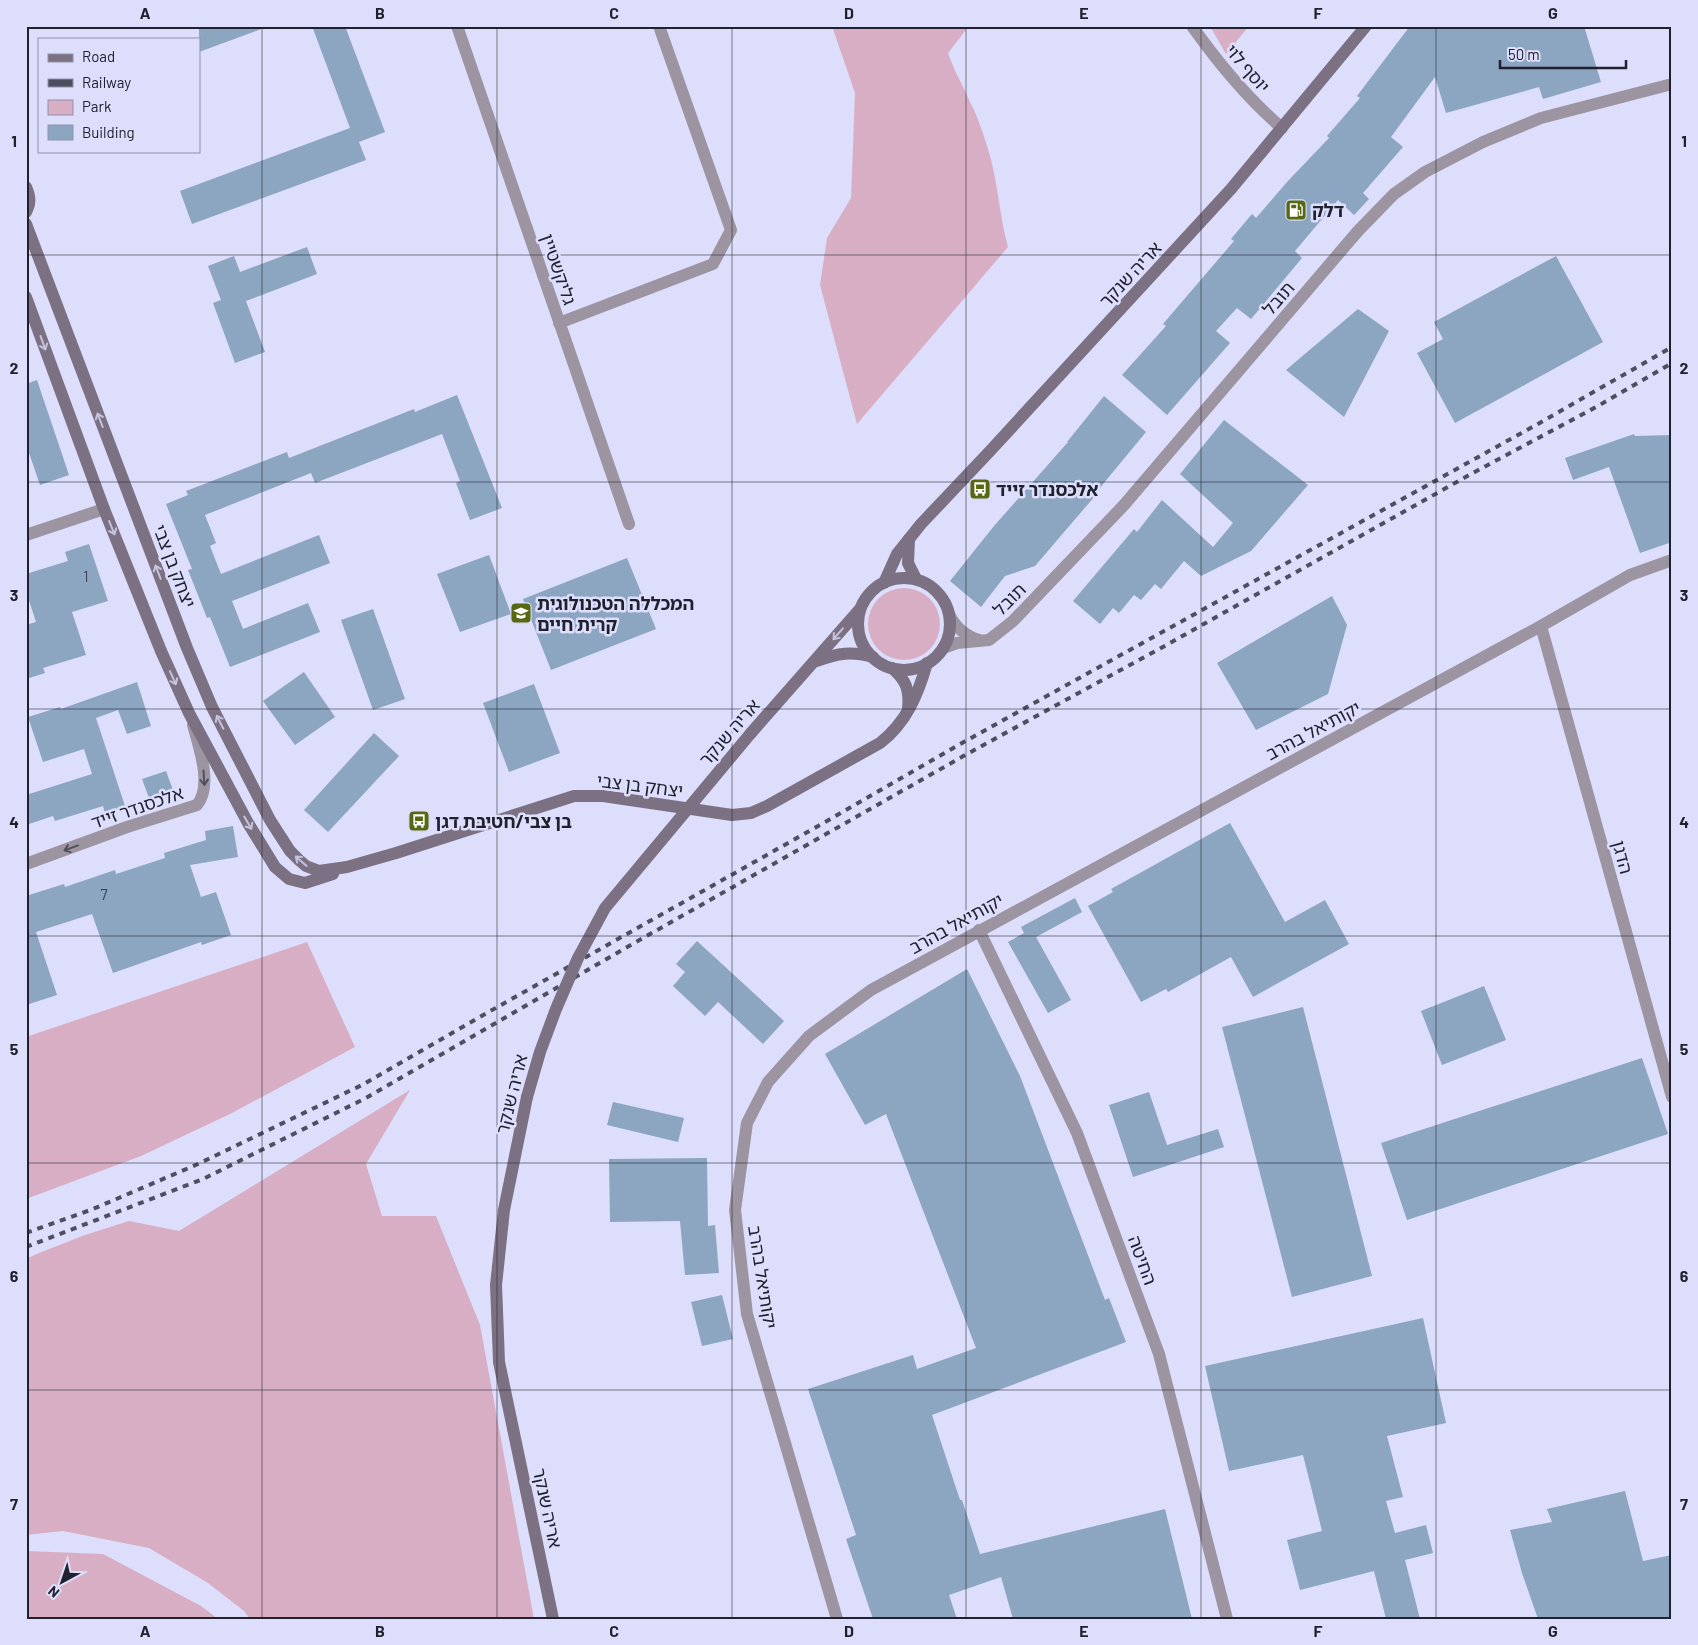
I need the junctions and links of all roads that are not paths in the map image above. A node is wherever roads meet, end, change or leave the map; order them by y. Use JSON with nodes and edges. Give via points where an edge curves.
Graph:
{"nodes":[{"id":1,"x":457,"y":26,"type":"edge"},
{"id":2,"x":659,"y":26,"type":"edge"},
{"id":3,"x":1192,"y":26,"type":"edge"},
{"id":4,"x":1366,"y":26,"type":"edge"},
{"id":5,"x":1672,"y":84,"type":"edge"},
{"id":6,"x":1282,"y":128,"type":"junction"},
{"id":7,"x":26,"y":188,"type":"edge"},
{"id":8,"x":26,"y":212,"type":"edge"},
{"id":9,"x":26,"y":224,"type":"edge"},
{"id":10,"x":26,"y":297,"type":"edge"},
{"id":11,"x":559,"y":323,"type":"junction"},
{"id":12,"x":104,"y":509,"type":"junction"},
{"id":13,"x":629,"y":524,"type":"dead end"},
{"id":14,"x":26,"y":535,"type":"edge"},
{"id":15,"x":910,"y":537,"type":"junction"},
{"id":16,"x":1672,"y":560,"type":"edge"},
{"id":17,"x":916,"y":579,"type":"junction"},
{"id":18,"x":884,"y":583,"type":"junction"},
{"id":19,"x":862,"y":607,"type":"junction"},
{"id":20,"x":949,"y":614,"type":"junction"},
{"id":21,"x":1541,"y":626,"type":"junction"},
{"id":22,"x":982,"y":641,"type":"junction"},
{"id":23,"x":943,"y":648,"type":"junction"},
{"id":24,"x":873,"y":657,"type":"junction"},
{"id":25,"x":815,"y":662,"type":"junction"},
{"id":26,"x":927,"y":663,"type":"junction"},
{"id":27,"x":892,"y":668,"type":"junction"},
{"id":28,"x":189,"y":714,"type":"junction"},
{"id":29,"x":907,"y":714,"type":"junction"},
{"id":30,"x":26,"y":864,"type":"edge"},
{"id":31,"x":347,"y":867,"type":"junction"},
{"id":32,"x":979,"y":930,"type":"junction"},
{"id":33,"x":1672,"y":1097,"type":"edge"},
{"id":34,"x":553,"y":1619,"type":"edge"},
{"id":35,"x":837,"y":1619,"type":"edge"},
{"id":36,"x":1227,"y":1619,"type":"edge"}],
"edges":[{"from":1,"to":11,"type":"street","name":"גליקשטיין"},
{"from":2,"to":11,"type":"street","via":[[731,230],[713,264]]},
{"from":3,"to":6,"type":"street","name":"יוסף לוי","via":[[1243,92]]},
{"from":4,"to":6,"type":"street","name":"אריה שנקר"},
{"from":5,"to":22,"type":"street","name":"תובל","via":[[1541,118],[1483,142],[1426,172],[1394,194],[1358,231],[1124,505],[1009,625],[994,637]]},
{"from":6,"to":15,"type":"street","name":"אריה שנקר","via":[[1231,189]]},
{"from":7,"to":8,"type":"street","via":[[30,202]]},
{"from":31,"to":9,"type":"street","name":"יצחק בן צבי","one_way":true,"via":[[319,871],[306,866],[290,851],[270,820],[212,707]]},
{"from":10,"to":12,"type":"street","name":"יצחק בן צבי","one_way":true},
{"from":11,"to":13,"type":"street","name":"גליקשטיין"},
{"from":12,"to":14,"type":"street"},
{"from":12,"to":28,"type":"street","name":"יצחק בן צבי","one_way":true},
{"from":15,"to":17,"type":"street","via":[[908,564]]},
{"from":15,"to":18,"type":"street","name":"אריה שנקר"},
{"from":16,"to":21,"type":"street","name":"יקותיאל בהרב","via":[[1630,576]]},
{"from":17,"to":18,"type":"street","via":[[900,578]]},
{"from":17,"to":20,"type":"street","via":[[937,592]]},
{"from":18,"to":19,"type":"street","via":[[874,589]]},
{"from":19,"to":24,"type":"street","via":[[860,634]]},
{"from":19,"to":25,"type":"street","name":"אריה שנקר","one_way":true},
{"from":20,"to":22,"type":"street","via":[[965,633]]},
{"from":20,"to":23,"type":"street","via":[[949,631]]},
{"from":21,"to":32,"type":"street","name":"יקותיאל בהרב"},
{"from":21,"to":33,"type":"street","name":"הדגן"},
{"from":22,"to":23,"type":"street","name":"תובל"},
{"from":23,"to":26,"type":"street"},
{"from":24,"to":25,"type":"street","name":"אריה שנקר","via":[[857,652],[836,654]]},
{"from":24,"to":27,"type":"street"},
{"from":25,"to":34,"type":"street","name":"אריה שנקר","bridge":true,"via":[[751,733],[605,908],[556,1009],[527,1097],[504,1210],[496,1285],[499,1362]]},
{"from":26,"to":27,"type":"street","via":[[910,669]]},
{"from":26,"to":29,"type":"street","name":"יצחק בן צבי","via":[[920,688]]},
{"from":27,"to":29,"type":"street","via":[[906,686]]},
{"from":28,"to":30,"type":"street","name":"אלכסנדר זייד","one_way":true,"via":[[203,764],[205,789],[197,805]]},
{"from":28,"to":31,"type":"street","name":"יצחק בן צבי","one_way":true,"via":[[248,823],[282,874],[304,883]]},
{"from":29,"to":31,"type":"street","name":"יצחק בן צבי","via":[[891,735],[880,743],[751,813],[732,815],[603,796],[574,796]]},
{"from":32,"to":35,"type":"street","name":"יקותיאל בהרב","via":[[871,990],[808,1036],[768,1082],[748,1123],[735,1210],[747,1314]]},
{"from":32,"to":36,"type":"street","name":"החיטה","via":[[1077,1133],[1159,1354]]}]}
